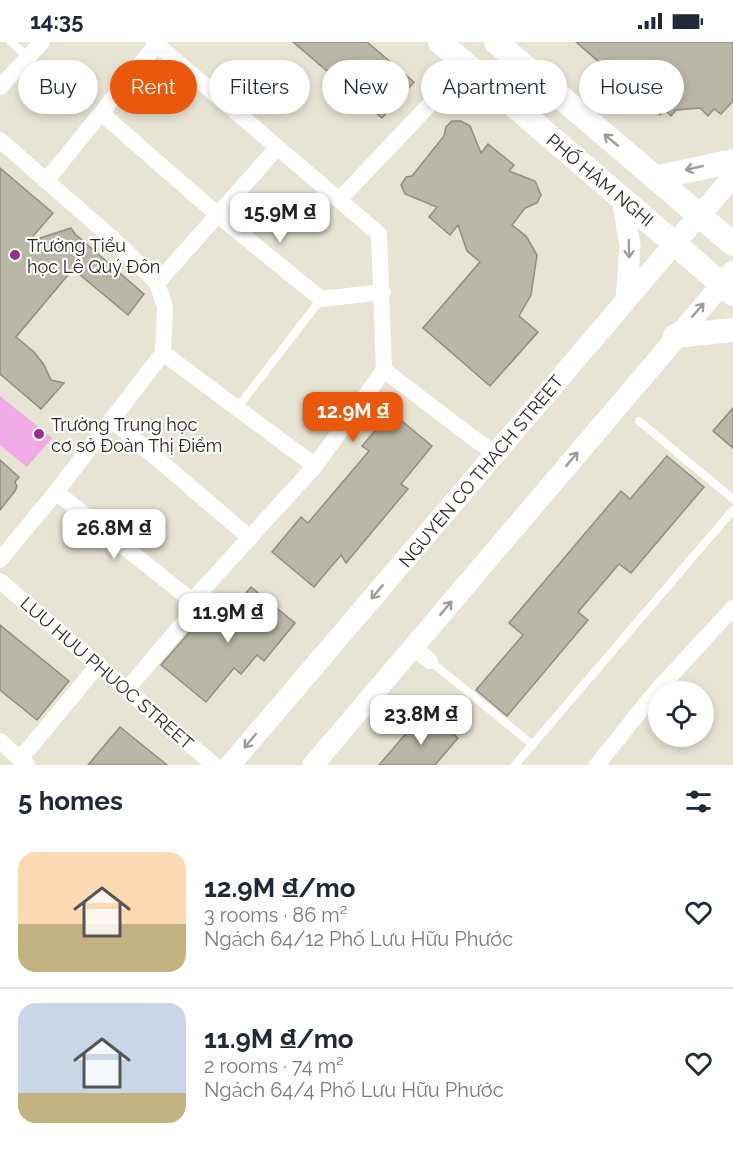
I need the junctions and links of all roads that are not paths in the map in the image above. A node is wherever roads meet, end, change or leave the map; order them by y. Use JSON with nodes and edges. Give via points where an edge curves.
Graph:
{"nodes":[{"id":1,"x":11,"y":42,"type":"edge"},
{"id":2,"x":42,"y":42,"type":"edge"},
{"id":3,"x":440,"y":42,"type":"edge"},
{"id":4,"x":496,"y":42,"type":"edge"},
{"id":5,"x":155,"y":43,"type":"edge"},
{"id":6,"x":28,"y":57,"type":"junction"},
{"id":7,"x":461,"y":60,"type":"edge"},
{"id":8,"x":0,"y":87,"type":"edge"},
{"id":9,"x":101,"y":113,"type":"junction"},
{"id":10,"x":421,"y":114,"type":"edge"},
{"id":11,"x":524,"y":114,"type":"edge"},
{"id":12,"x":0,"y":141,"type":"edge"},
{"id":13,"x":277,"y":148,"type":"junction"},
{"id":14,"x":733,"y":161,"type":"edge"},
{"id":15,"x":733,"y":177,"type":"edge"},
{"id":16,"x":656,"y":178,"type":"junction"},
{"id":17,"x":46,"y":181,"type":"junction"},
{"id":18,"x":621,"y":198,"type":"junction"},
{"id":19,"x":340,"y":199,"type":"junction"},
{"id":20,"x":218,"y":215,"type":"junction"},
{"id":21,"x":699,"y":215,"type":"junction"},
{"id":22,"x":675,"y":243,"type":"junction"},
{"id":23,"x":733,"y":244,"type":"edge"},
{"id":24,"x":157,"y":283,"type":"junction"},
{"id":25,"x":729,"y":283,"type":"edge"},
{"id":26,"x":383,"y":292,"type":"junction"},
{"id":27,"x":321,"y":299,"type":"junction"},
{"id":28,"x":626,"y":300,"type":"junction"},
{"id":29,"x":733,"y":330,"type":"edge"},
{"id":30,"x":675,"y":336,"type":"junction"},
{"id":31,"x":163,"y":353,"type":"junction"},
{"id":32,"x":384,"y":370,"type":"junction"},
{"id":33,"x":238,"y":407,"type":"junction"},
{"id":34,"x":112,"y":420,"type":"junction"},
{"id":35,"x":639,"y":421,"type":"dead end"},
{"id":36,"x":496,"y":453,"type":"junction"},
{"id":37,"x":315,"y":466,"type":"junction"},
{"id":38,"x":56,"y":492,"type":"junction"},
{"id":39,"x":733,"y":499,"type":"edge"},
{"id":40,"x":733,"y":510,"type":"edge"},
{"id":41,"x":250,"y":538,"type":"junction"},
{"id":42,"x":0,"y":560,"type":"edge"},
{"id":43,"x":0,"y":580,"type":"edge"},
{"id":44,"x":733,"y":608,"type":"edge"},
{"id":45,"x":187,"y":619,"type":"dead end"},
{"id":46,"x":413,"y":647,"type":"junction"},
{"id":47,"x":430,"y":661,"type":"joint"},
{"id":48,"x":99,"y":664,"type":"junction"},
{"id":49,"x":127,"y":689,"type":"junction"},
{"id":50,"x":0,"y":741,"type":"edge"},
{"id":51,"x":533,"y":745,"type":"junction"},
{"id":52,"x":24,"y":762,"type":"edge"},
{"id":53,"x":214,"y":765,"type":"edge"},
{"id":54,"x":230,"y":765,"type":"edge"},
{"id":55,"x":313,"y":765,"type":"edge"},
{"id":56,"x":515,"y":765,"type":"edge"},
{"id":57,"x":597,"y":765,"type":"edge"}],
"edges":[{"from":1,"to":6,"type":"lane"},
{"from":2,"to":6,"type":"street"},
{"from":3,"to":7,"type":"main road","name":"PHỐ HÀM NGHI"},
{"from":16,"to":4,"type":"main road","name":"PHỐ HÀM NGHI","one_way":true},
{"from":5,"to":9,"type":"street"},
{"from":5,"to":13,"type":"street"},
{"from":6,"to":8,"type":"street"},
{"from":9,"to":17,"type":"street"},
{"from":9,"to":20,"type":"street"},
{"from":10,"to":19,"type":"street"},
{"from":11,"to":18,"type":"main road","name":"PHỐ HÀM NGHI"},
{"from":12,"to":17,"type":"street"},
{"from":13,"to":19,"type":"street"},
{"from":13,"to":20,"type":"street"},
{"from":14,"to":16,"type":"main road","one_way":true},
{"from":15,"to":21,"type":"street","name":"NGUYEN CO THACH STREET"},
{"from":16,"to":21,"type":"main road","name":"PHỐ HÀM NGHI"},
{"from":17,"to":24,"type":"street"},
{"from":18,"to":22,"type":"main road","name":"PHỐ HÀM NGHI"},
{"from":18,"to":28,"type":"street","one_way":true,"via":[[630,246]]},
{"from":19,"to":26,"type":"street","via":[[379,234]]},
{"from":20,"to":24,"type":"street"},
{"from":20,"to":27,"type":"street"},
{"from":21,"to":22,"type":"street","name":"NGUYEN CO THACH STREET"},
{"from":21,"to":23,"type":"main road","name":"PHỐ HÀM NGHI"},
{"from":22,"to":25,"type":"main road","name":"PHỐ HÀM NGHI"},
{"from":22,"to":28,"type":"street","name":"NGUYEN CO THACH STREET"},
{"from":24,"to":31,"type":"street","via":[[165,307]]},
{"from":30,"to":25,"type":"street","one_way":true},
{"from":26,"to":27,"type":"street"},
{"from":26,"to":32,"type":"street"},
{"from":27,"to":33,"type":"lane"},
{"from":28,"to":36,"type":"street","name":"NGUYEN CO THACH STREET"},
{"from":29,"to":30,"type":"main road"},
{"from":46,"to":30,"type":"street","one_way":true},
{"from":31,"to":33,"type":"street"},
{"from":31,"to":34,"type":"street"},
{"from":32,"to":36,"type":"street"},
{"from":32,"to":37,"type":"street"},
{"from":33,"to":37,"type":"street"},
{"from":34,"to":38,"type":"street"},
{"from":34,"to":41,"type":"street"},
{"from":35,"to":39,"type":"lane"},
{"from":36,"to":54,"type":"street","name":"NGUYEN CO THACH STREET","one_way":true},
{"from":37,"to":41,"type":"street"},
{"from":38,"to":41,"type":"street","via":[[192,601]]},
{"from":38,"to":42,"type":"street"},
{"from":40,"to":51,"type":"lane"},
{"from":43,"to":48,"type":"street","name":"LUU HUU PHUOC STREET"},
{"from":44,"to":57,"type":"street","via":[[652,696]]},
{"from":45,"to":49,"type":"street"},
{"from":46,"to":47,"type":"street"},
{"from":46,"to":55,"type":"street"},
{"from":47,"to":51,"type":"lane"},
{"from":48,"to":49,"type":"street","name":"LUU HUU PHUOC STREET"},
{"from":48,"to":52,"type":"street"},
{"from":49,"to":53,"type":"street","name":"LUU HUU PHUOC STREET"},
{"from":50,"to":52,"type":"street"},
{"from":51,"to":56,"type":"lane"}]}
